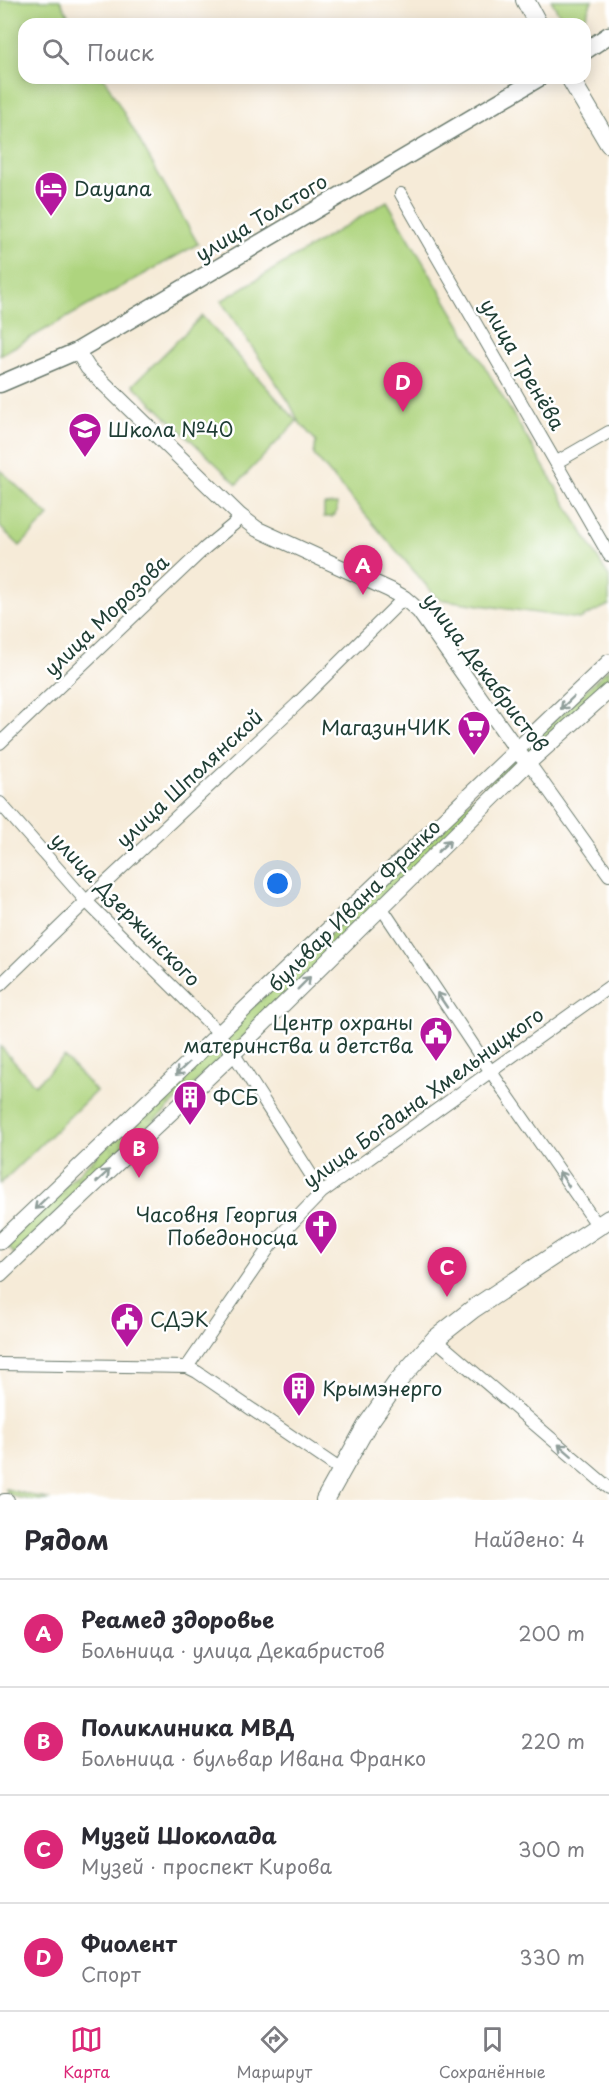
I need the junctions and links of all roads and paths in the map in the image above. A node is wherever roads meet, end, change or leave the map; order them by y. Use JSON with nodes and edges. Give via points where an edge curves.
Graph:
{"nodes":[{"id":1,"x":525,"y":0,"type":"edge"},
{"id":2,"x":535,"y":18,"type":"edge"},
{"id":3,"x":609,"y":35,"type":"edge"},
{"id":4,"x":591,"y":47,"type":"edge"},
{"id":5,"x":529,"y":84,"type":"edge"},
{"id":6,"x":574,"y":84,"type":"edge"},
{"id":7,"x":609,"y":144,"type":"edge"},
{"id":8,"x":401,"y":194,"type":"dead end"},
{"id":9,"x":76,"y":351,"type":"junction"},
{"id":10,"x":0,"y":384,"type":"edge"},
{"id":11,"x":609,"y":432,"type":"edge"},
{"id":12,"x":557,"y":462,"type":"junction"},
{"id":13,"x":240,"y":516,"type":"junction"},
{"id":14,"x":609,"y":555,"type":"edge"},
{"id":15,"x":404,"y":598,"type":"junction"},
{"id":16,"x":609,"y":663,"type":"edge"},
{"id":17,"x":609,"y":691,"type":"edge"},
{"id":18,"x":0,"y":743,"type":"edge"},
{"id":19,"x":517,"y":750,"type":"junction"},
{"id":20,"x":528,"y":763,"type":"junction"},
{"id":21,"x":0,"y":803,"type":"edge"},
{"id":22,"x":609,"y":875,"type":"edge"},
{"id":23,"x":86,"y":901,"type":"junction"},
{"id":24,"x":381,"y":907,"type":"junction"},
{"id":25,"x":0,"y":985,"type":"edge"},
{"id":26,"x":609,"y":987,"type":"edge"},
{"id":27,"x":219,"y":1034,"type":"junction"},
{"id":28,"x":232,"y":1054,"type":"junction"},
{"id":29,"x":490,"y":1072,"type":"junction"},
{"id":30,"x":322,"y":1192,"type":"junction"},
{"id":31,"x":603,"y":1222,"type":"edge"},
{"id":32,"x":0,"y":1242,"type":"edge"},
{"id":33,"x":0,"y":1274,"type":"edge"},
{"id":34,"x":435,"y":1340,"type":"junction"},
{"id":35,"x":0,"y":1364,"type":"edge"},
{"id":36,"x":187,"y":1367,"type":"junction"},
{"id":37,"x":341,"y":1470,"type":"junction"},
{"id":38,"x":609,"y":1488,"type":"edge"},
{"id":39,"x":325,"y":1500,"type":"edge"}],
"edges":[{"from":1,"to":2,"type":"main road"},
{"from":3,"to":4,"type":"main road"},
{"from":5,"to":9,"type":"main road","name":"улица Толстого"},
{"from":6,"to":7,"type":"main road"},
{"from":8,"to":12,"type":"street","name":"улица Тренёва"},
{"from":9,"to":10,"type":"main road","name":"улица Толстого"},
{"from":9,"to":13,"type":"street","name":"улица Декабристов","via":[[88,368]]},
{"from":11,"to":12,"type":"street"},
{"from":12,"to":14,"type":"street","name":"улица Тренёва"},
{"from":13,"to":15,"type":"street","name":"улица Декабристов","via":[[257,529]]},
{"from":13,"to":18,"type":"street","name":"улица Морозова"},
{"from":15,"to":19,"type":"street","name":"улица Декабристов","via":[[418,611]]},
{"from":15,"to":23,"type":"street","name":"улица Шполянской"},
{"from":16,"to":19,"type":"street","name":"бульвар Ивана Франко","one_way":true},
{"from":17,"to":20,"type":"street","name":"бульвар Ивана Франко"},
{"from":19,"to":20,"type":"street","name":"улица Декабристов"},
{"from":19,"to":27,"type":"street","name":"бульвар Ивана Франко"},
{"from":20,"to":22,"type":"street","name":"улица Декабристов"},
{"from":24,"to":20,"type":"street","name":"бульвар Ивана Франко","one_way":true},
{"from":21,"to":23,"type":"street","name":"улица Дзержинского"},
{"from":23,"to":25,"type":"street","name":"улица Шполянской"},
{"from":23,"to":27,"type":"street","name":"улица Дзержинского"},
{"from":28,"to":24,"type":"street","name":"бульвар Ивана Франко","one_way":true},
{"from":29,"to":24,"type":"street","one_way":true},
{"from":26,"to":29,"type":"street","name":"улица Богдана Хмельницкого"},
{"from":27,"to":28,"type":"street","name":"улица Дзержинского"},
{"from":27,"to":32,"type":"street","name":"бульвар Ивана Франко","one_way":true},
{"from":28,"to":30,"type":"street","name":"улица Дзержинского"},
{"from":33,"to":28,"type":"street","name":"бульвар Ивана Франко","one_way":true},
{"from":29,"to":30,"type":"street","name":"улица Богдана Хмельницкого"},
{"from":31,"to":29,"type":"street","one_way":true},
{"from":30,"to":36,"type":"street","name":"улица Богдана Хмельницкого","via":[[270,1246]]},
{"from":31,"to":34,"type":"main road","via":[[473,1309]]},
{"from":34,"to":37,"type":"main road","via":[[392,1390]]},
{"from":38,"to":34,"type":"street","one_way":true},
{"from":35,"to":36,"type":"street"},
{"from":36,"to":37,"type":"street"},
{"from":37,"to":39,"type":"main road"}]}
